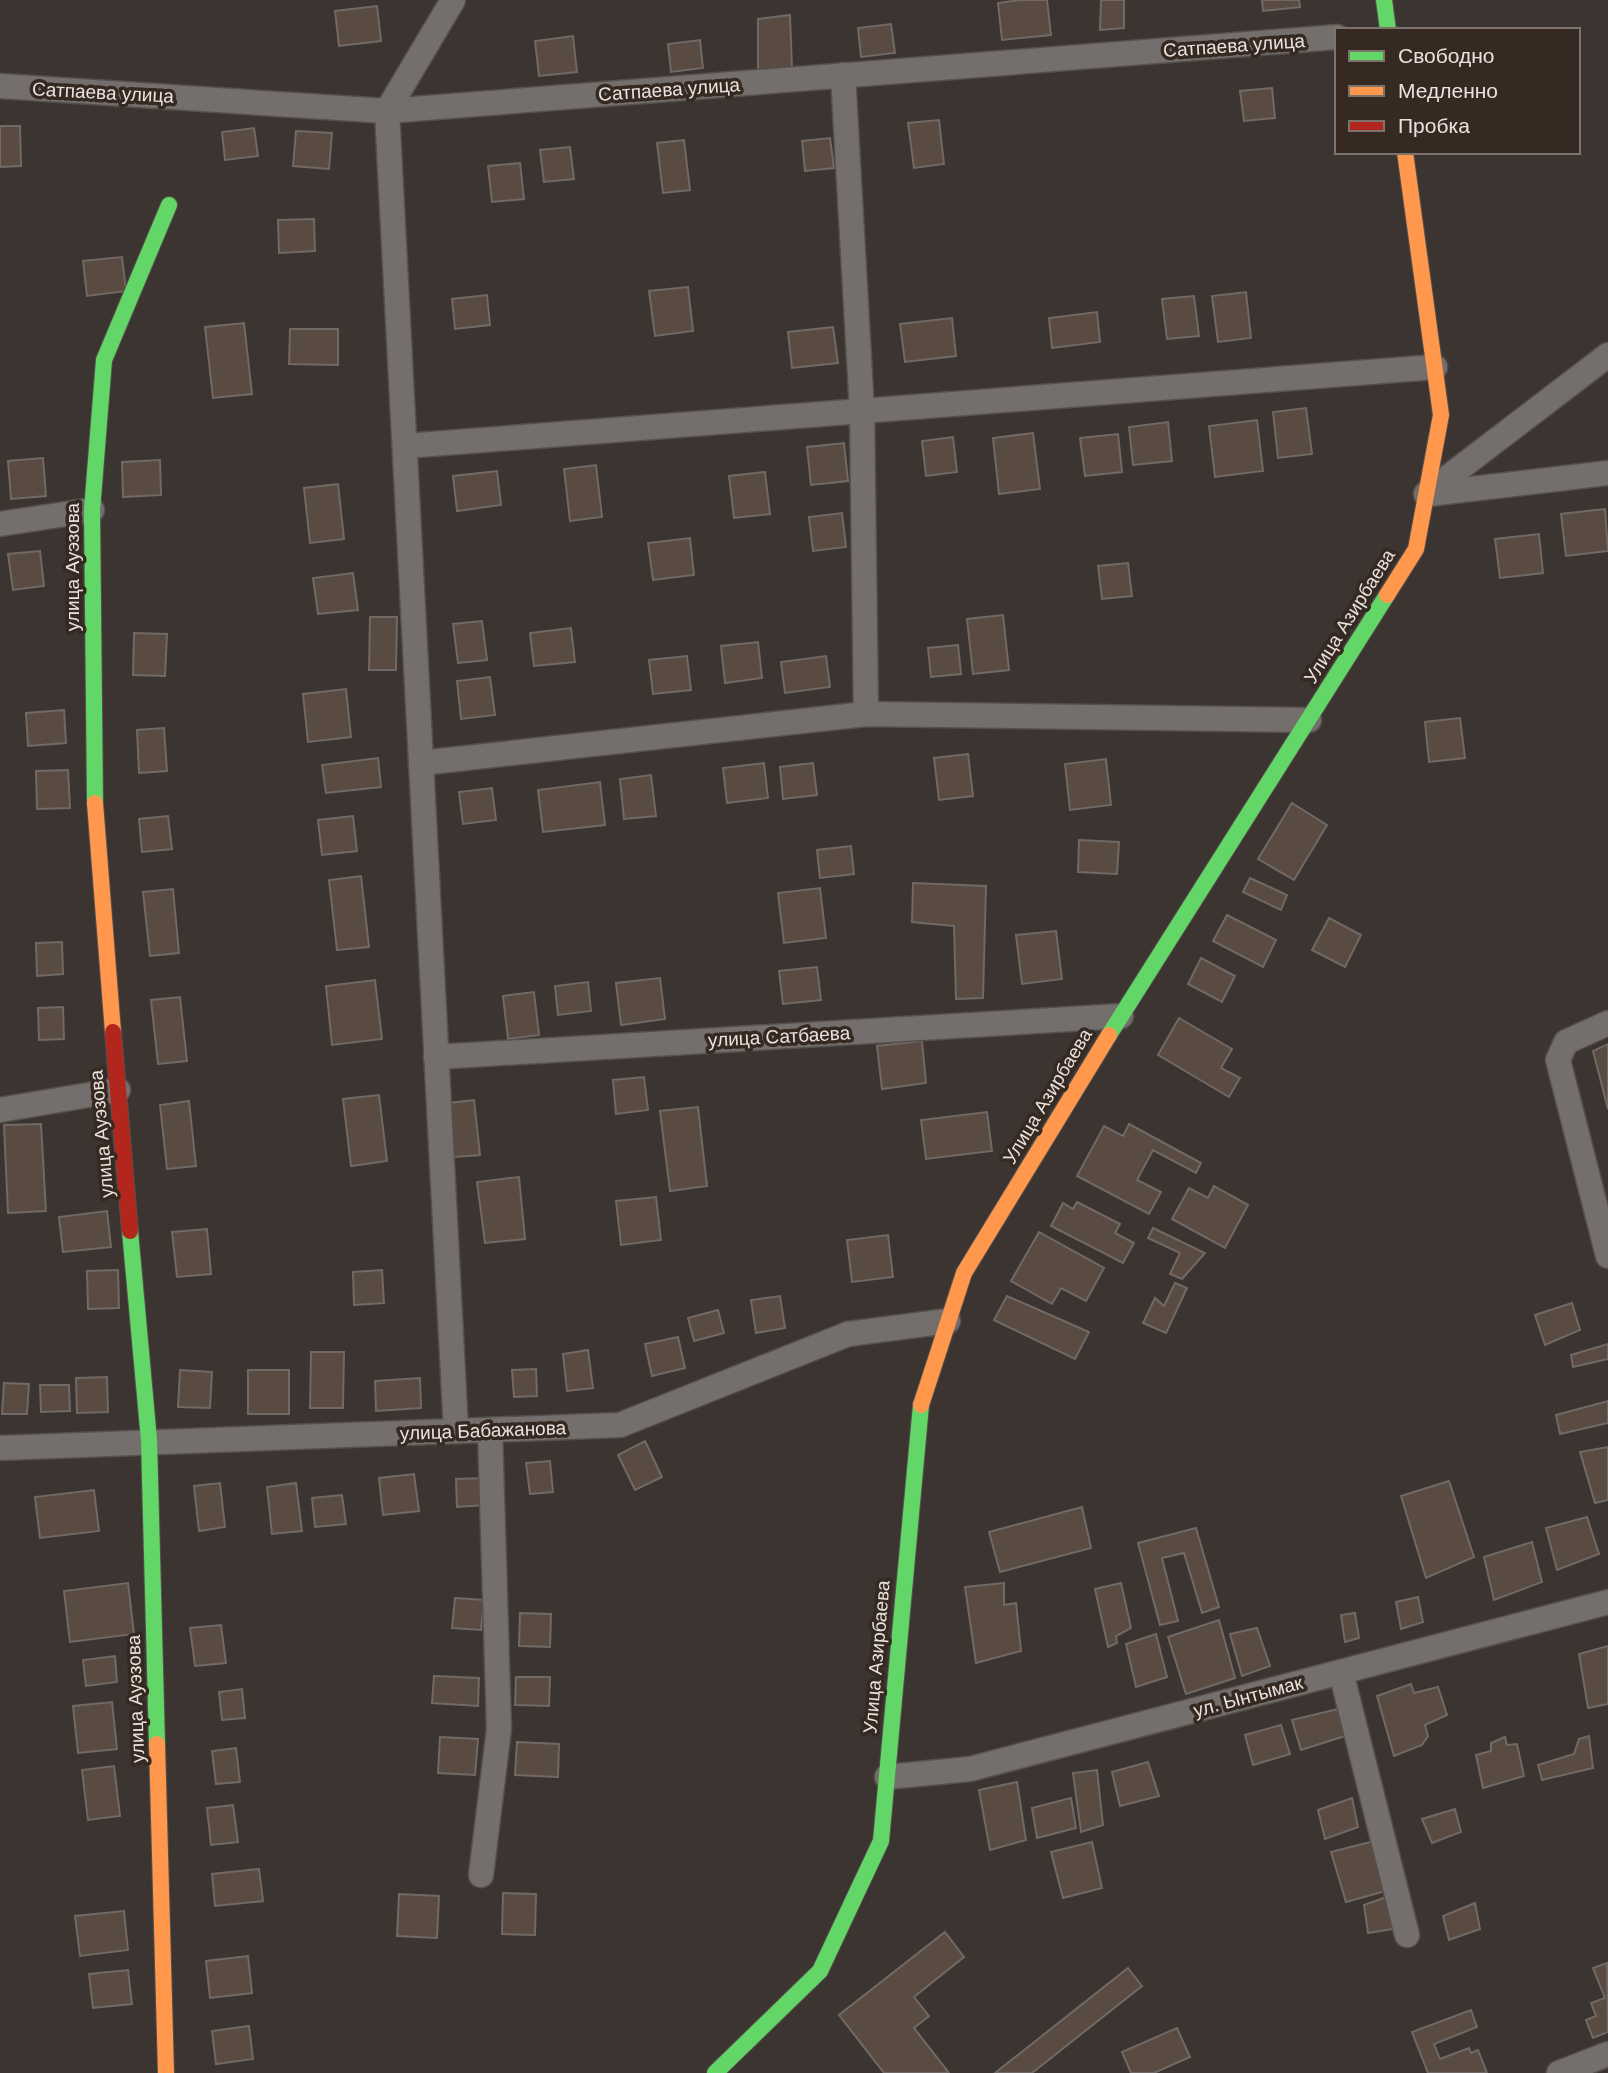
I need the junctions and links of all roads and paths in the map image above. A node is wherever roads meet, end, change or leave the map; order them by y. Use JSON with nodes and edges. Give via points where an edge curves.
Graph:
{"nodes":[{"id":1,"x":453,"y":0,"type":"edge"},
{"id":2,"x":1384,"y":0,"type":"edge"},
{"id":3,"x":1388,"y":28,"type":"edge"},
{"id":4,"x":1335,"y":37,"type":"edge"},
{"id":5,"x":843,"y":75,"type":"junction"},
{"id":6,"x":0,"y":86,"type":"edge"},
{"id":7,"x":387,"y":111,"type":"junction"},
{"id":8,"x":1405,"y":154,"type":"edge"},
{"id":9,"x":169,"y":205,"type":"dead end"},
{"id":10,"x":1608,"y":355,"type":"edge"},
{"id":11,"x":1435,"y":367,"type":"junction"},
{"id":12,"x":862,"y":411,"type":"junction"},
{"id":13,"x":405,"y":446,"type":"junction"},
{"id":14,"x":1608,"y":473,"type":"edge"},
{"id":15,"x":1426,"y":494,"type":"junction"},
{"id":16,"x":92,"y":510,"type":"junction"},
{"id":17,"x":0,"y":524,"type":"edge"},
{"id":18,"x":866,"y":714,"type":"junction"},
{"id":19,"x":1309,"y":720,"type":"junction"},
{"id":20,"x":421,"y":763,"type":"junction"},
{"id":21,"x":1121,"y":1016,"type":"junction"},
{"id":22,"x":1608,"y":1023,"type":"edge"},
{"id":23,"x":436,"y":1057,"type":"junction"},
{"id":24,"x":118,"y":1090,"type":"junction"},
{"id":25,"x":0,"y":1110,"type":"edge"},
{"id":26,"x":1608,"y":1256,"type":"edge"},
{"id":27,"x":948,"y":1321,"type":"junction"},
{"id":28,"x":490,"y":1430,"type":"junction"},
{"id":29,"x":456,"y":1431,"type":"junction"},
{"id":30,"x":149,"y":1440,"type":"junction"},
{"id":31,"x":0,"y":1448,"type":"edge"},
{"id":32,"x":1608,"y":1602,"type":"edge"},
{"id":33,"x":1341,"y":1672,"type":"junction"},
{"id":34,"x":887,"y":1777,"type":"junction"},
{"id":35,"x":481,"y":1875,"type":"dead end"},
{"id":36,"x":1407,"y":1935,"type":"dead end"},
{"id":37,"x":1608,"y":2054,"type":"edge"},
{"id":38,"x":166,"y":2073,"type":"edge"},
{"id":39,"x":715,"y":2073,"type":"edge"},
{"id":40,"x":1559,"y":2073,"type":"edge"}],
"edges":[{"from":1,"to":7,"type":"street"},
{"from":2,"to":3,"type":"main road"},
{"from":4,"to":5,"type":"street","name":"Сатпаева улица"},
{"from":5,"to":7,"type":"street","name":"Сатпаева улица"},
{"from":5,"to":12,"type":"street"},
{"from":6,"to":7,"type":"street","name":"Сатпаева улица"},
{"from":7,"to":13,"type":"street"},
{"from":8,"to":11,"type":"main road","name":"Улица Азирбаева"},
{"from":9,"to":16,"type":"main road","name":"улица Ауэзова","via":[[104,360]]},
{"from":10,"to":15,"type":"street"},
{"from":11,"to":12,"type":"street"},
{"from":11,"to":15,"type":"main road","name":"Улица Азирбаева","via":[[1441,415]]},
{"from":12,"to":13,"type":"street"},
{"from":12,"to":18,"type":"street"},
{"from":13,"to":20,"type":"street"},
{"from":14,"to":15,"type":"street"},
{"from":15,"to":19,"type":"main road","name":"Улица Азирбаева","via":[[1416,549]]},
{"from":16,"to":17,"type":"street"},
{"from":16,"to":24,"type":"main road","name":"улица Ауэзова","via":[[95,836]]},
{"from":18,"to":19,"type":"street"},
{"from":18,"to":20,"type":"street"},
{"from":19,"to":21,"type":"main road","name":"Улица Азирбаева"},
{"from":20,"to":23,"type":"street"},
{"from":21,"to":23,"type":"street","name":"улица Сатбаева"},
{"from":21,"to":27,"type":"main road","name":"Улица Азирбаева","via":[[964,1273]]},
{"from":22,"to":26,"type":"street","via":[[1566,1042],[1558,1060]]},
{"from":23,"to":29,"type":"street"},
{"from":24,"to":25,"type":"street"},
{"from":24,"to":30,"type":"main road","name":"улица Ауэзова"},
{"from":27,"to":28,"type":"street","name":"улица Бабажанова","via":[[848,1334],[620,1425]]},
{"from":27,"to":34,"type":"main road","name":"Улица Азирбаева","via":[[919,1408]]},
{"from":28,"to":29,"type":"street","name":"улица Бабажанова"},
{"from":28,"to":35,"type":"street","via":[[499,1730]]},
{"from":29,"to":30,"type":"street","name":"улица Бабажанова"},
{"from":30,"to":31,"type":"street","name":"улица Бабажанова"},
{"from":30,"to":38,"type":"main road","name":"улица Ауэзова"},
{"from":32,"to":33,"type":"street","name":"ул. Ынтымак"},
{"from":33,"to":34,"type":"street","name":"ул. Ынтымак","via":[[970,1769]]},
{"from":33,"to":36,"type":"street"},
{"from":34,"to":39,"type":"main road","name":"Улица Азирбаева","via":[[881,1841],[820,1971]]},
{"from":37,"to":40,"type":"street"}]}
